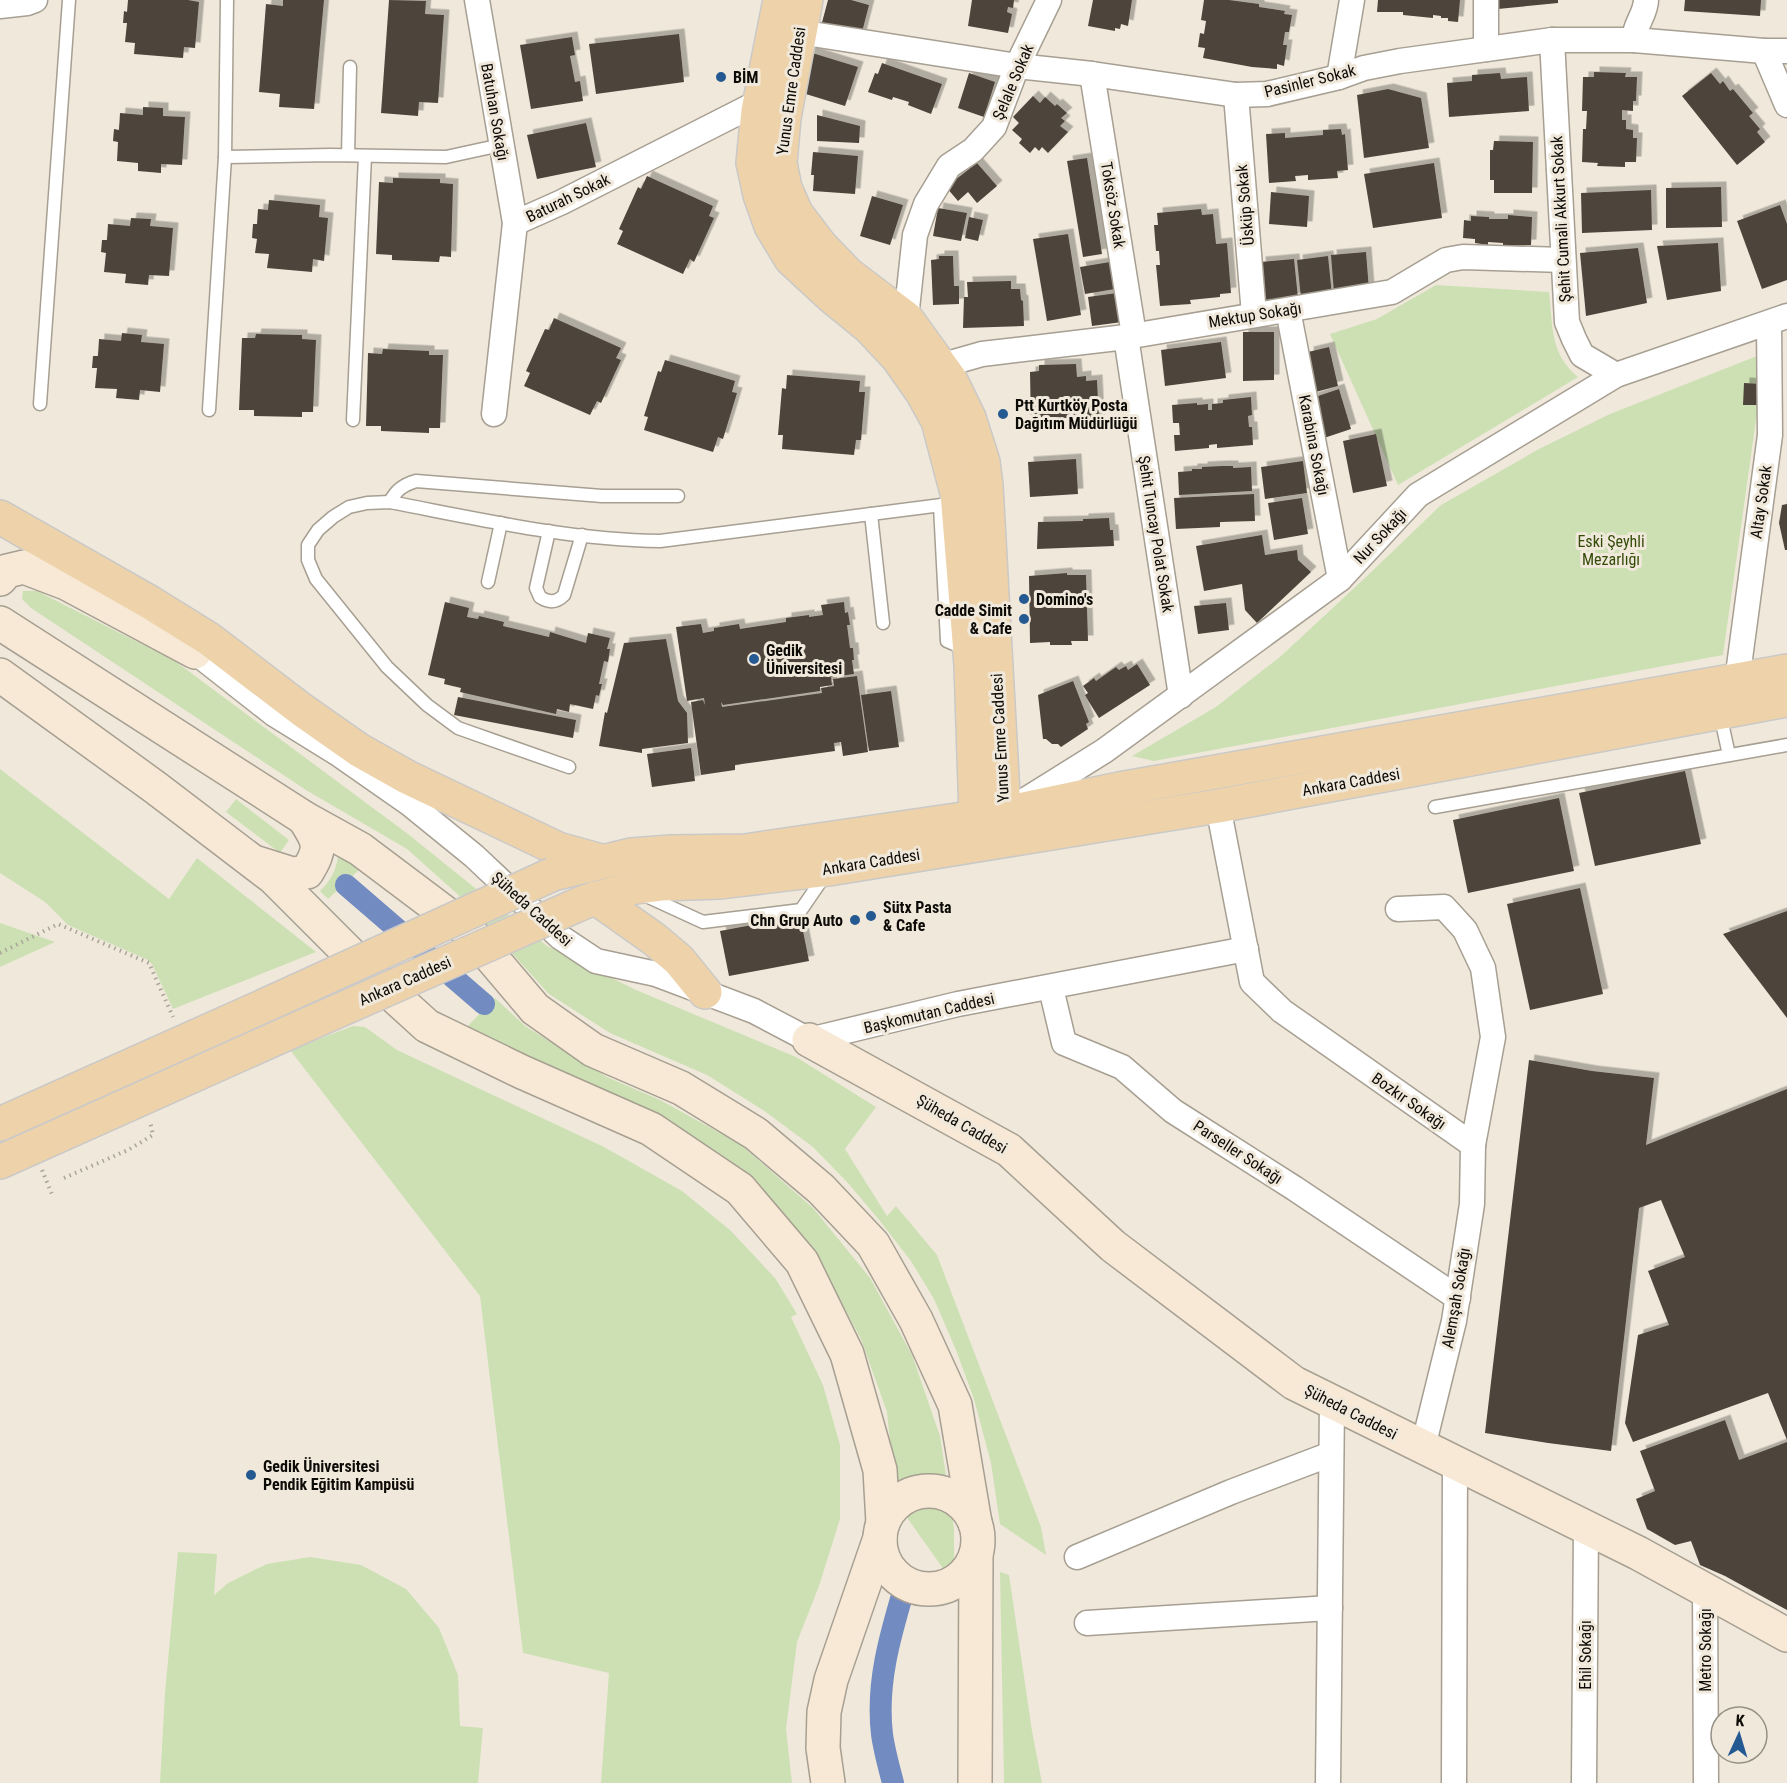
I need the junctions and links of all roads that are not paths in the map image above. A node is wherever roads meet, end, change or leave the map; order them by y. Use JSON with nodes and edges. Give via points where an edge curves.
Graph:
{"nodes":[{"id":1,"x":35,"y":0,"type":"edge"},
{"id":2,"x":69,"y":0,"type":"edge"},
{"id":3,"x":227,"y":0,"type":"edge"},
{"id":4,"x":477,"y":0,"type":"edge"},
{"id":5,"x":780,"y":0,"type":"edge"},
{"id":6,"x":806,"y":0,"type":"edge"},
{"id":7,"x":1049,"y":0,"type":"edge"},
{"id":8,"x":1352,"y":0,"type":"edge"},
{"id":9,"x":1486,"y":0,"type":"edge"},
{"id":10,"x":1646,"y":0,"type":"edge"},
{"id":11,"x":0,"y":6,"type":"edge"},
{"id":12,"x":799,"y":32,"type":"junction"},
{"id":13,"x":1552,"y":40,"type":"junction"},
{"id":14,"x":1634,"y":40,"type":"junction"},
{"id":15,"x":1486,"y":49,"type":"junction"},
{"id":16,"x":1776,"y":51,"type":"edge"},
{"id":17,"x":1017,"y":66,"type":"junction"},
{"id":18,"x":350,"y":67,"type":"dead end"},
{"id":19,"x":1092,"y":74,"type":"junction"},
{"id":20,"x":1339,"y":77,"type":"junction"},
{"id":21,"x":1236,"y":95,"type":"junction"},
{"id":22,"x":759,"y":102,"type":"junction"},
{"id":23,"x":1787,"y":105,"type":"edge"},
{"id":24,"x":501,"y":145,"type":"junction"},
{"id":25,"x":348,"y":155,"type":"junction"},
{"id":26,"x":365,"y":156,"type":"junction"},
{"id":27,"x":225,"y":157,"type":"junction"},
{"id":28,"x":515,"y":223,"type":"junction"},
{"id":29,"x":1563,"y":260,"type":"junction"},
{"id":30,"x":1288,"y":310,"type":"junction"},
{"id":31,"x":1254,"y":315,"type":"junction"},
{"id":32,"x":906,"y":318,"type":"junction"},
{"id":33,"x":1778,"y":319,"type":"edge"},
{"id":34,"x":1130,"y":336,"type":"junction"},
{"id":35,"x":942,"y":368,"type":"junction"},
{"id":36,"x":1616,"y":375,"type":"junction"},
{"id":37,"x":40,"y":404,"type":"dead end"},
{"id":38,"x":209,"y":410,"type":"dead end"},
{"id":39,"x":494,"y":414,"type":"dead end"},
{"id":40,"x":353,"y":420,"type":"dead end"},
{"id":41,"x":678,"y":496,"type":"dead end"},
{"id":42,"x":390,"y":502,"type":"junction"},
{"id":43,"x":949,"y":505,"type":"junction"},
{"id":44,"x":871,"y":514,"type":"junction"},
{"id":45,"x":0,"y":517,"type":"edge"},
{"id":46,"x":501,"y":523,"type":"junction"},
{"id":47,"x":549,"y":531,"type":"junction"},
{"id":48,"x":582,"y":535,"type":"junction"},
{"id":49,"x":0,"y":579,"type":"edge"},
{"id":50,"x":1340,"y":579,"type":"junction"},
{"id":51,"x":488,"y":582,"type":"dead end"},
{"id":52,"x":151,"y":603,"type":"junction"},
{"id":53,"x":5,"y":622,"type":"edge"},
{"id":54,"x":883,"y":623,"type":"dead end"},
{"id":55,"x":195,"y":652,"type":"junction"},
{"id":56,"x":1787,"y":671,"type":"edge"},
{"id":57,"x":0,"y":675,"type":"edge"},
{"id":58,"x":1737,"y":681,"type":"junction"},
{"id":59,"x":1180,"y":696,"type":"junction"},
{"id":60,"x":1787,"y":700,"type":"edge"},
{"id":61,"x":1720,"y":713,"type":"junction"},
{"id":62,"x":1787,"y":745,"type":"edge"},
{"id":63,"x":1104,"y":751,"type":"junction"},
{"id":64,"x":1729,"y":755,"type":"junction"},
{"id":65,"x":569,"y":767,"type":"dead end"},
{"id":66,"x":1119,"y":789,"type":"junction"},
{"id":67,"x":1218,"y":806,"type":"junction"},
{"id":68,"x":1435,"y":807,"type":"dead end"},
{"id":69,"x":304,"y":818,"type":"junction"},
{"id":70,"x":991,"y":825,"type":"junction"},
{"id":71,"x":601,"y":861,"type":"junction"},
{"id":72,"x":253,"y":862,"type":"junction"},
{"id":73,"x":584,"y":902,"type":"junction"},
{"id":74,"x":1398,"y":909,"type":"dead end"},
{"id":75,"x":1246,"y":949,"type":"junction"},
{"id":76,"x":1051,"y":988,"type":"junction"},
{"id":77,"x":705,"y":992,"type":"junction"},
{"id":78,"x":809,"y":1040,"type":"junction"},
{"id":79,"x":0,"y":1124,"type":"edge"},
{"id":80,"x":1473,"y":1145,"type":"junction"},
{"id":81,"x":0,"y":1162,"type":"edge"},
{"id":82,"x":1458,"y":1298,"type":"junction"},
{"id":83,"x":1332,"y":1402,"type":"junction"},
{"id":84,"x":1423,"y":1447,"type":"junction"},
{"id":85,"x":1331,"y":1454,"type":"junction"},
{"id":86,"x":1455,"y":1463,"type":"junction"},
{"id":87,"x":975,"y":1523,"type":"junction"},
{"id":88,"x":1586,"y":1527,"type":"junction"},
{"id":89,"x":881,"y":1530,"type":"junction"},
{"id":90,"x":976,"y":1555,"type":"junction"},
{"id":91,"x":1077,"y":1557,"type":"dead end"},
{"id":92,"x":1705,"y":1590,"type":"junction"},
{"id":93,"x":1330,"y":1608,"type":"junction"},
{"id":94,"x":1087,"y":1623,"type":"dead end"},
{"id":95,"x":1787,"y":1635,"type":"edge"},
{"id":96,"x":828,"y":1783,"type":"edge"},
{"id":97,"x":975,"y":1783,"type":"edge"},
{"id":98,"x":1328,"y":1783,"type":"edge"},
{"id":99,"x":1454,"y":1783,"type":"edge"},
{"id":100,"x":1584,"y":1783,"type":"edge"},
{"id":101,"x":1706,"y":1783,"type":"edge"}],
"edges":[{"from":1,"to":11,"type":"street"},
{"from":2,"to":37,"type":"lane"},
{"from":3,"to":27,"type":"lane"},
{"from":4,"to":24,"type":"street","name":"Batuhan Sokağı"},
{"from":5,"to":22,"type":"main road","name":"Yunus Emre Caddesi"},
{"from":6,"to":12,"type":"main road","name":"Yunus Emre Caddesi"},
{"from":7,"to":17,"type":"street","name":"Şelale Sokak"},
{"from":8,"to":20,"type":"street"},
{"from":9,"to":15,"type":"street"},
{"from":10,"to":14,"type":"street"},
{"from":12,"to":17,"type":"street","name":"Pasinler Sokak"},
{"from":12,"to":32,"type":"main road","name":"Yunus Emre Caddesi","via":[[784,118],[780,163],[785,188],[796,213],[821,246],[848,274]]},
{"from":13,"to":14,"type":"street","name":"Pasinler Sokak"},
{"from":13,"to":15,"type":"street","name":"Pasinler Sokak"},
{"from":13,"to":29,"type":"street","name":"Şehit Cumali Akkurt Sokak"},
{"from":14,"to":16,"type":"street","name":"Pasinler Sokak"},
{"from":15,"to":20,"type":"street","name":"Pasinler Sokak","via":[[1400,61]]},
{"from":16,"to":23,"type":"street"},
{"from":17,"to":19,"type":"street","name":"Pasinler Sokak"},
{"from":17,"to":32,"type":"street","name":"Şelale Sokak","via":[[994,127],[973,150],[949,166],[926,204],[915,236]]},
{"from":18,"to":25,"type":"lane"},
{"from":19,"to":21,"type":"street","name":"Pasinler Sokak"},
{"from":19,"to":34,"type":"street","name":"Toksöz Sokak"},
{"from":20,"to":21,"type":"street","name":"Pasinler Sokak","via":[[1267,94]]},
{"from":21,"to":31,"type":"street","name":"Üsküp Sokak"},
{"from":22,"to":28,"type":"street","name":"Baturah Sokak"},
{"from":22,"to":43,"type":"main road","name":"Yunus Emre Caddesi","via":[[753,163],[771,226],[791,259],[869,327],[922,392],[938,421],[957,493]]},
{"from":24,"to":26,"type":"lane","via":[[446,157]]},
{"from":24,"to":28,"type":"street","name":"Batuhan Sokağı"},
{"from":25,"to":26,"type":"lane"},
{"from":25,"to":27,"type":"lane"},
{"from":26,"to":40,"type":"lane"},
{"from":27,"to":38,"type":"lane"},
{"from":28,"to":39,"type":"street","name":"Baturah Sokak"},
{"from":29,"to":30,"type":"street","name":"Mektup Sokağı","via":[[1446,260],[1392,292]]},
{"from":29,"to":36,"type":"street","name":"Şehit Cumali Akkurt Sokak","via":[[1567,322],[1574,339],[1582,355]]},
{"from":30,"to":31,"type":"street","name":"Mektup Sokağı"},
{"from":30,"to":50,"type":"street","name":"Karabina Sokağı"},
{"from":31,"to":34,"type":"street","name":"Mektup Sokağı"},
{"from":32,"to":35,"type":"main road","name":"Yunus Emre Caddesi"},
{"from":33,"to":36,"type":"street","name":"Nur Sokağı"},
{"from":33,"to":58,"type":"street","name":"Altay Sokak","via":[[1770,435]]},
{"from":34,"to":35,"type":"street","name":"Mektup Sokağı","via":[[982,354]]},
{"from":34,"to":59,"type":"street","name":"Şehit Tuncay Polat Sokak"},
{"from":35,"to":70,"type":"main road","name":"Yunus Emre Caddesi","via":[[962,402],[983,462],[989,524]]},
{"from":36,"to":50,"type":"street","name":"Nur Sokağı","via":[[1418,495]]},
{"from":41,"to":42,"type":"lane","via":[[602,496],[416,482],[395,491]]},
{"from":42,"to":46,"type":"lane"},
{"from":42,"to":65,"type":"lane","via":[[349,507],[318,530],[308,545],[308,560],[316,579],[387,667],[427,705],[458,728]]},
{"from":43,"to":44,"type":"lane"},
{"from":43,"to":70,"type":"main road","name":"Yunus Emre Caddesi"},
{"from":44,"to":48,"type":"lane","via":[[660,541]]},
{"from":44,"to":54,"type":"lane"},
{"from":45,"to":52,"type":"main road"},
{"from":46,"to":47,"type":"lane"},
{"from":46,"to":51,"type":"lane"},
{"from":47,"to":48,"type":"lane"},
{"from":47,"to":48,"type":"lane","via":[[536,588],[540,597],[549,601],[564,595]]},
{"from":49,"to":55,"type":"street","via":[[8,571],[24,567],[66,583]]},
{"from":50,"to":59,"type":"street","name":"Nur Sokağı"},
{"from":52,"to":55,"type":"street","name":"Şüheda Caddesi"},
{"from":52,"to":71,"type":"main road","via":[[209,639],[359,750],[558,849]]},
{"from":53,"to":69,"type":"street"},
{"from":55,"to":77,"type":"street","name":"Şüheda Caddesi","via":[[274,714],[410,804],[474,856],[567,942],[596,961],[656,974]]},
{"from":56,"to":58,"type":"main road","name":"Ankara Caddesi"},
{"from":57,"to":72,"type":"street"},
{"from":58,"to":66,"type":"main road","name":"Ankara Caddesi"},
{"from":59,"to":63,"type":"street","name":"Nur Sokağı"},
{"from":60,"to":61,"type":"main road","name":"Ankara Caddesi"},
{"from":61,"to":64,"type":"lane"},
{"from":61,"to":67,"type":"main road","name":"Ankara Caddesi"},
{"from":62,"to":64,"type":"lane"},
{"from":63,"to":66,"type":"street","via":[[1098,774]]},
{"from":63,"to":70,"type":"street","name":"Nur Sokağı"},
{"from":64,"to":68,"type":"lane"},
{"from":66,"to":70,"type":"main road","name":"Ankara Caddesi"},
{"from":67,"to":70,"type":"main road","name":"Ankara Caddesi"},
{"from":67,"to":75,"type":"street","name":"Bozkır Sokağı"},
{"from":69,"to":72,"type":"street","via":[[318,840],[316,857],[307,872],[292,874]]},
{"from":69,"to":87,"type":"street","via":[[360,849],[469,931],[535,1009],[593,1050],[681,1088],[756,1134],[822,1189],[873,1244],[916,1320],[955,1405]]},
{"from":70,"to":71,"type":"main road","name":"Ankara Caddesi","via":[[745,851],[671,852]]},
{"from":70,"to":73,"type":"main road","name":"Ankara Caddesi","via":[[829,869],[720,882],[661,884]]},
{"from":71,"to":79,"type":"main road","name":"Ankara Caddesi","bridge":true,"via":[[553,874]]},
{"from":72,"to":89,"type":"street","via":[[427,1026],[651,1129],[740,1189],[802,1262],[847,1354],[880,1470]]},
{"from":73,"to":77,"type":"main road","via":[[654,939],[679,960]]},
{"from":73,"to":81,"type":"main road","name":"Ankara Caddesi","bridge":true},
{"from":74,"to":80,"type":"street","via":[[1444,907],[1465,930],[1483,968],[1493,1036]]},
{"from":75,"to":76,"type":"street","name":"Başkomutan Caddesi"},
{"from":75,"to":80,"type":"street","name":"Bozkır Sokağı","via":[[1252,982],[1282,1011]]},
{"from":76,"to":78,"type":"street","name":"Başkomutan Caddesi"},
{"from":76,"to":82,"type":"street","name":"Parseller Sokağı","via":[[1064,1043],[1122,1067],[1173,1111]]},
{"from":77,"to":78,"type":"street","name":"Şüheda Caddesi","via":[[754,1011]]},
{"from":78,"to":83,"type":"street","name":"Şüheda Caddesi","via":[[1009,1150],[1113,1246],[1294,1383]]},
{"from":80,"to":82,"type":"street","name":"Alemşah Sokağı","via":[[1472,1204]]},
{"from":82,"to":84,"type":"street","name":"Alemşah Sokağı"},
{"from":83,"to":84,"type":"street","name":"Şüheda Caddesi"},
{"from":83,"to":85,"type":"street"},
{"from":84,"to":86,"type":"street","name":"Şüheda Caddesi"},
{"from":85,"to":91,"type":"street"},
{"from":85,"to":93,"type":"street"},
{"from":86,"to":88,"type":"street","name":"Şüheda Caddesi"},
{"from":86,"to":99,"type":"street"},
{"from":87,"to":89,"type":"street","via":[[967,1508],[954,1497],[929,1491],[905,1497],[891,1508]]},
{"from":87,"to":90,"type":"street"},
{"from":88,"to":92,"type":"street","name":"Şüheda Caddesi"},
{"from":88,"to":100,"type":"street","name":"Ehil Sokağı"},
{"from":89,"to":90,"type":"street","via":[[882,1553],[888,1568],[913,1586],[944,1587],[958,1580]]},
{"from":89,"to":96,"type":"street","via":[[824,1712],[823,1748]]},
{"from":90,"to":97,"type":"street"},
{"from":92,"to":95,"type":"street","name":"Şüheda Caddesi"},
{"from":92,"to":101,"type":"street","name":"Metro Sokağı"},
{"from":93,"to":94,"type":"street"},
{"from":93,"to":98,"type":"street"}]}
